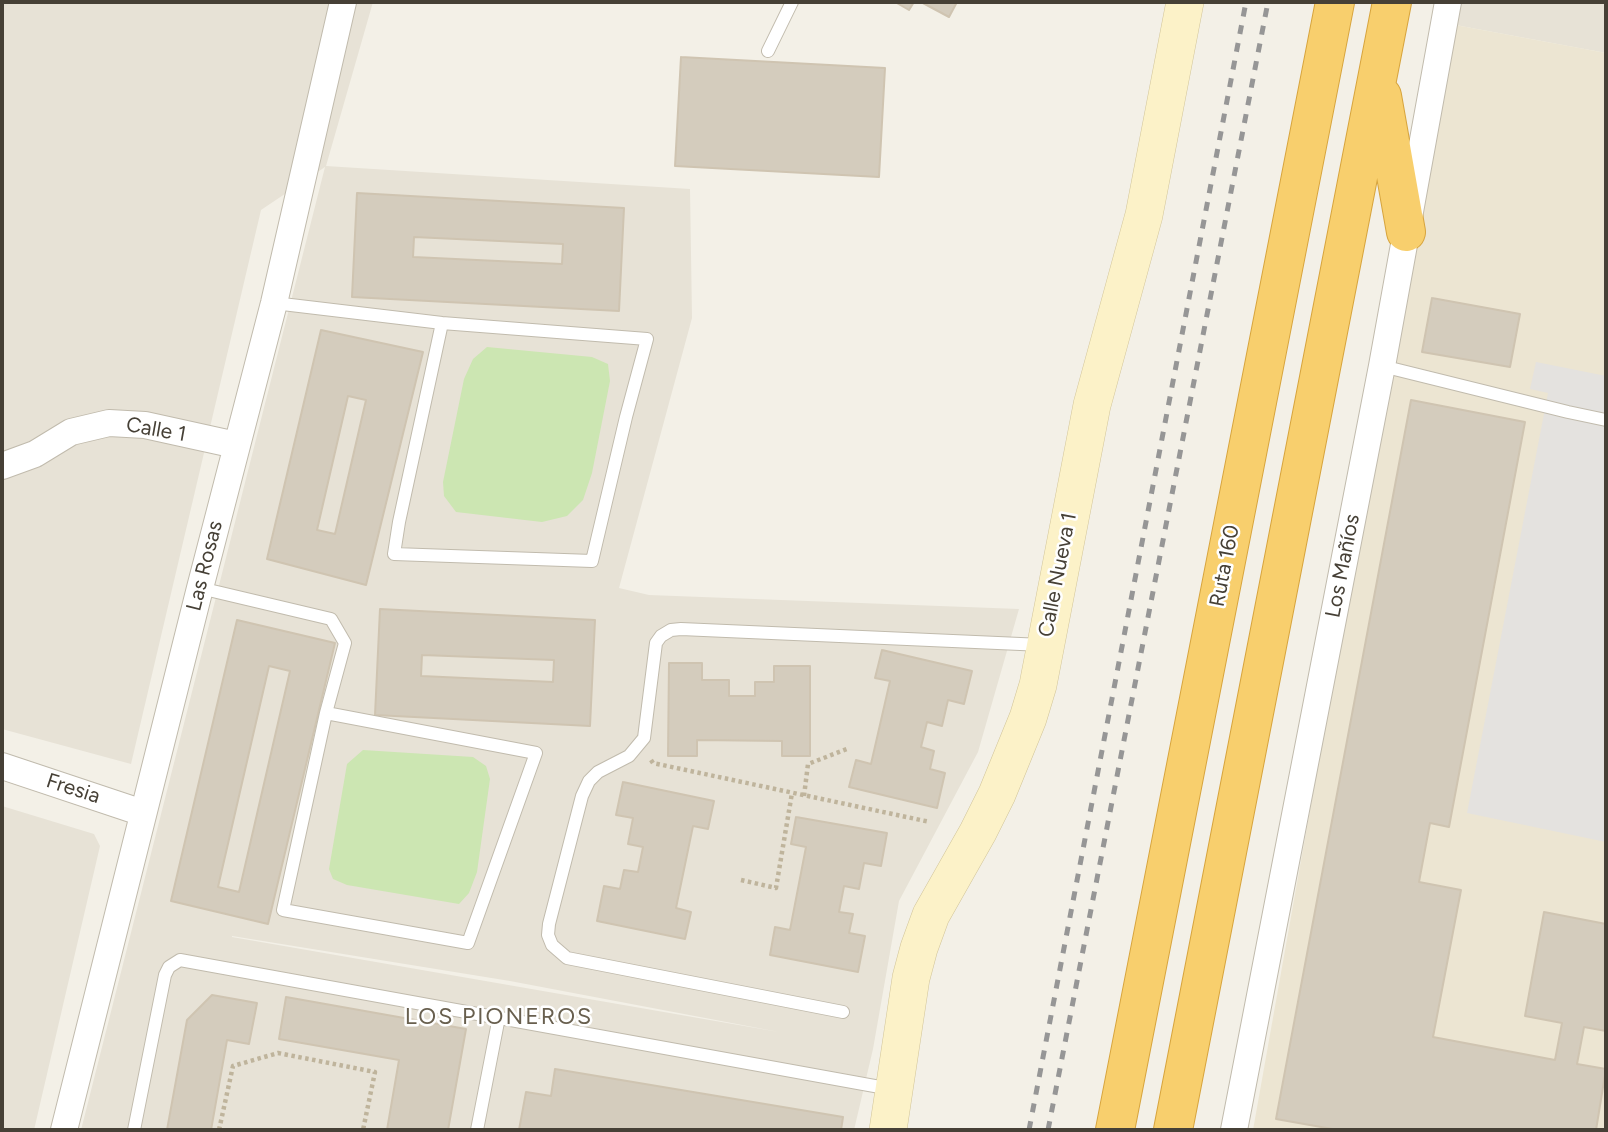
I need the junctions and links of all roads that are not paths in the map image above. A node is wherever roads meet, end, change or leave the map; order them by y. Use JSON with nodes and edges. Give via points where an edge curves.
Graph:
{"nodes":[{"id":1,"x":343,"y":2,"type":"edge"},
{"id":2,"x":792,"y":2,"type":"edge"},
{"id":3,"x":1185,"y":2,"type":"edge"},
{"id":4,"x":1335,"y":2,"type":"edge"},
{"id":5,"x":1392,"y":2,"type":"edge"},
{"id":6,"x":1448,"y":2,"type":"edge"},
{"id":7,"x":768,"y":51,"type":"dead end"},
{"id":8,"x":1378,"y":74,"type":"junction"},
{"id":9,"x":1406,"y":232,"type":"junction"},
{"id":10,"x":274,"y":303,"type":"junction"},
{"id":11,"x":442,"y":323,"type":"junction"},
{"id":12,"x":1382,"y":366,"type":"junction"},
{"id":13,"x":1606,"y":419,"type":"edge"},
{"id":14,"x":236,"y":446,"type":"junction"},
{"id":15,"x":2,"y":466,"type":"edge"},
{"id":16,"x":200,"y":588,"type":"junction"},
{"id":17,"x":1045,"y":645,"type":"junction"},
{"id":18,"x":326,"y":713,"type":"junction"},
{"id":19,"x":2,"y":766,"type":"edge"},
{"id":20,"x":144,"y":813,"type":"junction"},
{"id":21,"x":843,"y":1012,"type":"dead end"},
{"id":22,"x":499,"y":1017,"type":"junction"},
{"id":23,"x":894,"y":1090,"type":"junction"},
{"id":24,"x":64,"y":1130,"type":"edge"},
{"id":25,"x":134,"y":1130,"type":"edge"},
{"id":26,"x":477,"y":1130,"type":"edge"},
{"id":27,"x":888,"y":1130,"type":"edge"},
{"id":28,"x":1115,"y":1130,"type":"edge"},
{"id":29,"x":1172,"y":1130,"type":"edge"},
{"id":30,"x":1234,"y":1130,"type":"edge"}],
"edges":[{"from":1,"to":10,"type":"street","name":"Las Rosas"},
{"from":2,"to":7,"type":"lane"},
{"from":3,"to":17,"type":"main road","name":"Calle Nueva 1","via":[[1143,215],[1092,405]]},
{"from":4,"to":28,"type":"highway","name":"Ruta 160"},
{"from":5,"to":8,"type":"highway"},
{"from":6,"to":9,"type":"street","name":"Los Mañíos"},
{"from":8,"to":9,"type":"highway"},
{"from":8,"to":29,"type":"highway"},
{"from":9,"to":12,"type":"street","name":"Los Mañíos"},
{"from":10,"to":11,"type":"lane"},
{"from":10,"to":14,"type":"street","name":"Las Rosas"},
{"from":11,"to":11,"type":"lane","via":[[394,554],[592,561],[648,340]]},
{"from":12,"to":13,"type":"lane"},
{"from":12,"to":30,"type":"street","name":"Los Mañíos"},
{"from":14,"to":15,"type":"street","name":"Calle 1","via":[[145,425],[109,423],[71,432],[35,454]]},
{"from":14,"to":16,"type":"street","name":"Las Rosas"},
{"from":16,"to":18,"type":"lane","via":[[331,619],[345,643]]},
{"from":16,"to":20,"type":"street","name":"Las Rosas"},
{"from":17,"to":21,"type":"lane","via":[[671,630],[661,636],[654,651],[647,729],[629,756],[598,772],[585,788],[549,924],[552,945],[567,958]]},
{"from":17,"to":23,"type":"main road","name":"Calle Nueva 1","via":[[1038,685],[1014,757],[931,915],[919,948]]},
{"from":18,"to":18,"type":"lane","via":[[283,910],[468,943],[536,753]]},
{"from":19,"to":20,"type":"street","name":"Fresia"},
{"from":20,"to":24,"type":"street","name":"Las Rosas"},
{"from":22,"to":23,"type":"lane"},
{"from":22,"to":25,"type":"lane","via":[[180,960],[165,975]]},
{"from":22,"to":26,"type":"lane"},
{"from":23,"to":27,"type":"main road","name":"Calle Nueva 1"}]}
